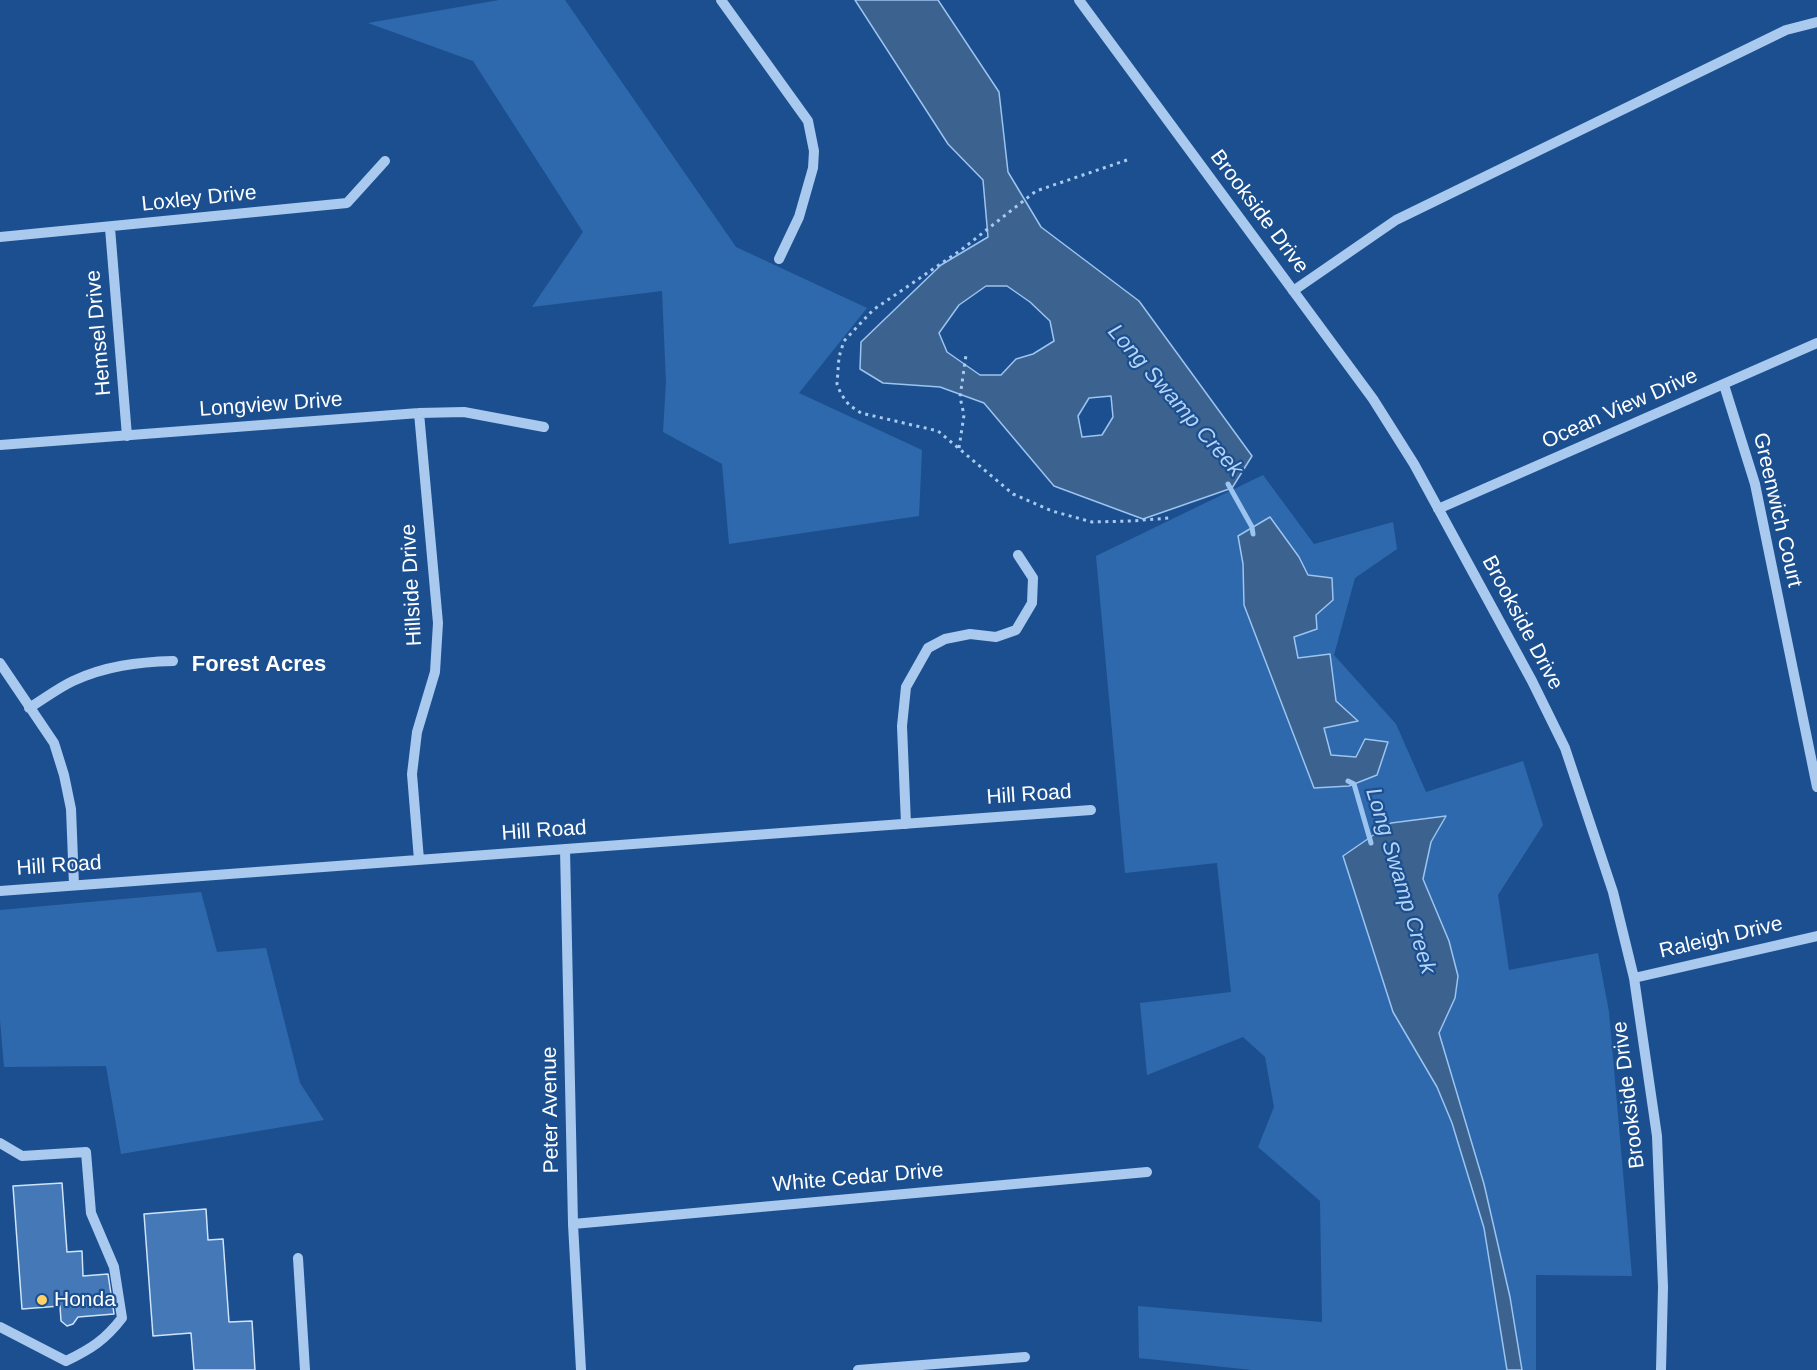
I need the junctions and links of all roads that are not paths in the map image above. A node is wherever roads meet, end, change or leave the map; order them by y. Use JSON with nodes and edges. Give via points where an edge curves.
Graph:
{"nodes":[{"id":1,"x":721,"y":0,"type":"edge"},
{"id":2,"x":1079,"y":0,"type":"edge"},
{"id":3,"x":1817,"y":22,"type":"edge"},
{"id":4,"x":385,"y":161,"type":"dead end"},
{"id":5,"x":110,"y":228,"type":"junction"},
{"id":6,"x":0,"y":237,"type":"edge"},
{"id":7,"x":779,"y":259,"type":"dead end"},
{"id":8,"x":1293,"y":291,"type":"junction"},
{"id":9,"x":1817,"y":343,"type":"edge"},
{"id":10,"x":1724,"y":385,"type":"junction"},
{"id":11,"x":419,"y":413,"type":"junction"},
{"id":12,"x":544,"y":427,"type":"dead end"},
{"id":13,"x":127,"y":436,"type":"junction"},
{"id":14,"x":0,"y":445,"type":"edge"},
{"id":15,"x":1438,"y":509,"type":"junction"},
{"id":16,"x":1018,"y":555,"type":"dead end"},
{"id":17,"x":173,"y":661,"type":"dead end"},
{"id":18,"x":0,"y":663,"type":"edge"},
{"id":19,"x":29,"y":708,"type":"junction"},
{"id":20,"x":1817,"y":787,"type":"edge"},
{"id":21,"x":1091,"y":810,"type":"dead end"},
{"id":22,"x":906,"y":824,"type":"junction"},
{"id":23,"x":565,"y":849,"type":"junction"},
{"id":24,"x":419,"y":860,"type":"junction"},
{"id":25,"x":74,"y":885,"type":"junction"},
{"id":26,"x":0,"y":891,"type":"edge"},
{"id":27,"x":1817,"y":936,"type":"edge"},
{"id":28,"x":1634,"y":978,"type":"junction"},
{"id":29,"x":0,"y":1143,"type":"edge"},
{"id":30,"x":1147,"y":1172,"type":"dead end"},
{"id":31,"x":573,"y":1224,"type":"junction"},
{"id":32,"x":298,"y":1258,"type":"dead end"},
{"id":33,"x":0,"y":1327,"type":"edge"},
{"id":34,"x":1026,"y":1356,"type":"dead end"},
{"id":35,"x":66,"y":1365,"type":"edge"},
{"id":36,"x":982,"y":1365,"type":"edge"},
{"id":37,"x":305,"y":1370,"type":"edge"},
{"id":38,"x":581,"y":1370,"type":"edge"},
{"id":39,"x":858,"y":1370,"type":"edge"},
{"id":40,"x":1661,"y":1370,"type":"edge"}],
"edges":[{"from":1,"to":7,"type":"street","via":[[808,120],[813,168],[799,218]]},
{"from":2,"to":8,"type":"street","name":"Brookside Drive"},
{"from":3,"to":8,"type":"street","via":[[1786,30],[1396,220]]},
{"from":4,"to":5,"type":"street","name":"Loxley Drive","via":[[347,203]]},
{"from":5,"to":6,"type":"street","name":"Loxley Drive"},
{"from":5,"to":13,"type":"street","name":"Hemsel Drive"},
{"from":8,"to":15,"type":"street","name":"Brookside Drive","via":[[1373,399]]},
{"from":9,"to":10,"type":"street","name":"Ocean View Drive"},
{"from":10,"to":15,"type":"street","name":"Ocean View Drive"},
{"from":10,"to":20,"type":"street","name":"Greenwich Court","via":[[1755,484]]},
{"from":11,"to":12,"type":"street","name":"Longview Drive","via":[[464,412]]},
{"from":11,"to":13,"type":"street","name":"Longview Drive"},
{"from":11,"to":24,"type":"street","name":"Hillside Drive","via":[[438,623],[435,672],[417,732],[412,774]]},
{"from":13,"to":14,"type":"street","name":"Longview Drive"},
{"from":15,"to":28,"type":"street","name":"Brookside Drive","via":[[1564,748],[1613,892]]},
{"from":16,"to":22,"type":"street","via":[[1033,578],[1032,603],[1016,630],[996,637],[970,634],[945,639],[928,648],[906,687],[902,726]]},
{"from":17,"to":19,"type":"street","via":[[105,669],[72,681]]},
{"from":18,"to":19,"type":"street"},
{"from":19,"to":25,"type":"street","via":[[54,743],[64,775],[71,809]]},
{"from":21,"to":22,"type":"street","name":"Hill Road"},
{"from":22,"to":23,"type":"street","name":"Hill Road"},
{"from":23,"to":24,"type":"street","name":"Hill Road"},
{"from":23,"to":31,"type":"street","name":"Peter Avenue"},
{"from":24,"to":25,"type":"street","name":"Hill Road"},
{"from":25,"to":26,"type":"street","name":"Hill Road"},
{"from":27,"to":28,"type":"street","name":"Raleigh Drive"},
{"from":28,"to":40,"type":"street","name":"Brookside Drive","via":[[1657,1136],[1663,1287]]},
{"from":29,"to":35,"type":"street","via":[[22,1156],[86,1152],[91,1214],[114,1267],[122,1318],[108,1336]]},
{"from":30,"to":31,"type":"street","name":"White Cedar Drive"},
{"from":31,"to":38,"type":"street","name":"Peter Avenue"},
{"from":32,"to":37,"type":"street"},
{"from":33,"to":35,"type":"street"},
{"from":34,"to":36,"type":"street"},
{"from":36,"to":39,"type":"street"}]}
